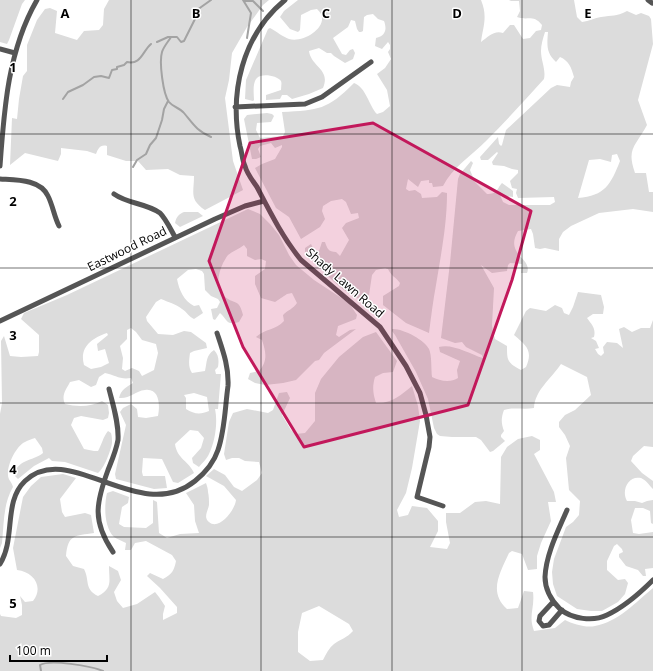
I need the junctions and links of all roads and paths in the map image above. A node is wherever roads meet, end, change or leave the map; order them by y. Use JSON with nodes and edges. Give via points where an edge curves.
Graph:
{"nodes":[{"id":1,"x":37,"y":0,"type":"edge"},
{"id":2,"x":285,"y":0,"type":"edge"},
{"id":3,"x":0,"y":48,"type":"edge"},
{"id":4,"x":15,"y":54,"type":"junction"},
{"id":5,"x":371,"y":62,"type":"dead end"},
{"id":6,"x":235,"y":107,"type":"junction"},
{"id":7,"x":0,"y":166,"type":"edge"},
{"id":8,"x":0,"y":179,"type":"edge"},
{"id":9,"x":114,"y":194,"type":"dead end"},
{"id":10,"x":264,"y":201,"type":"junction"},
{"id":11,"x":59,"y":226,"type":"dead end"},
{"id":12,"x":175,"y":237,"type":"junction"},
{"id":13,"x":0,"y":321,"type":"edge"},
{"id":14,"x":217,"y":333,"type":"dead end"},
{"id":15,"x":109,"y":389,"type":"dead end"},
{"id":16,"x":104,"y":482,"type":"junction"},
{"id":17,"x":443,"y":506,"type":"dead end"},
{"id":18,"x":567,"y":510,"type":"dead end"},
{"id":19,"x":113,"y":552,"type":"dead end"},
{"id":20,"x":0,"y":564,"type":"edge"},
{"id":21,"x":653,"y":580,"type":"edge"},
{"id":22,"x":553,"y":602,"type":"junction"},
{"id":23,"x":562,"y":610,"type":"junction"}],
"edges":[{"from":1,"to":4,"type":"street","via":[[22,30]]},
{"from":2,"to":6,"type":"street","name":"Shady Lawn Road","via":[[252,38],[238,82]]},
{"from":3,"to":4,"type":"street"},
{"from":4,"to":7,"type":"street","via":[[2,132]]},
{"from":5,"to":6,"type":"street","via":[[322,97],[305,104]]},
{"from":6,"to":10,"type":"street","name":"Shady Lawn Road","via":[[245,166]]},
{"from":8,"to":11,"type":"street","via":[[25,181],[38,186],[48,195]]},
{"from":9,"to":12,"type":"street","via":[[161,214]]},
{"from":10,"to":12,"type":"street","name":"Eastwood Road"},
{"from":10,"to":17,"type":"street","name":"Shady Lawn Road","via":[[301,260],[380,327],[406,366],[420,393],[430,436],[417,496]]},
{"from":12,"to":13,"type":"street","name":"Eastwood Road"},
{"from":14,"to":16,"type":"street","via":[[226,361],[228,378],[221,437],[210,465],[190,485],[168,493],[134,492]]},
{"from":15,"to":16,"type":"street","via":[[118,440]]},
{"from":16,"to":19,"type":"street","via":[[98,515],[104,537]]},
{"from":16,"to":20,"type":"street","via":[[59,469],[41,471],[32,476],[21,486],[14,500],[8,549]]},
{"from":18,"to":22,"type":"street","via":[[548,559],[545,576]]},
{"from":21,"to":23,"type":"street","via":[[606,616],[585,618]]},
{"from":22,"to":23,"type":"street"},
{"from":22,"to":23,"type":"street","via":[[540,616],[540,624],[549,624]]}]}
